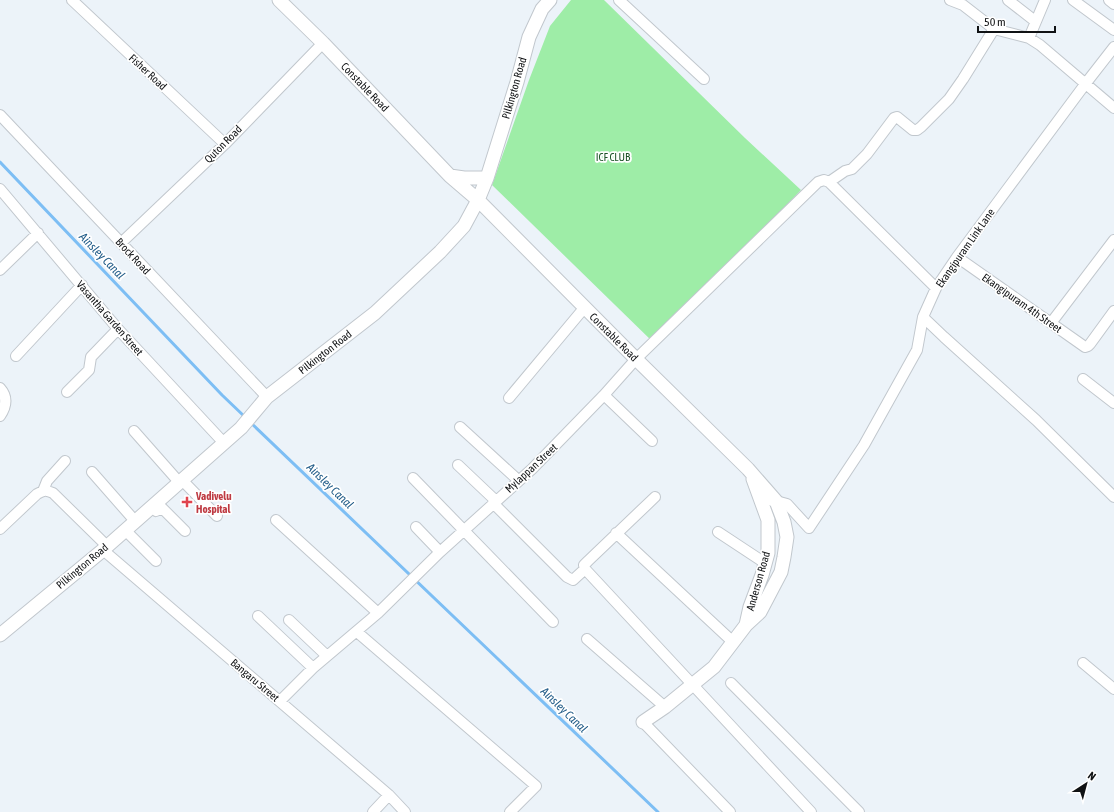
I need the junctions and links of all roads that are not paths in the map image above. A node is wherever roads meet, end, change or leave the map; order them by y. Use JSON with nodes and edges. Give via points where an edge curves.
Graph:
{"nodes":[{"id":1,"x":72,"y":0,"type":"edge"},
{"id":2,"x":279,"y":0,"type":"edge"},
{"id":3,"x":550,"y":0,"type":"edge"},
{"id":4,"x":619,"y":0,"type":"edge"},
{"id":5,"x":950,"y":0,"type":"edge"},
{"id":6,"x":1008,"y":0,"type":"edge"},
{"id":7,"x":1045,"y":0,"type":"edge"},
{"id":8,"x":1073,"y":0,"type":"edge"},
{"id":9,"x":1109,"y":0,"type":"edge"},
{"id":10,"x":1114,"y":4,"type":"edge"},
{"id":11,"x":1035,"y":21,"type":"junction"},
{"id":12,"x":994,"y":29,"type":"junction"},
{"id":13,"x":1114,"y":30,"type":"edge"},
{"id":14,"x":1029,"y":38,"type":"junction"},
{"id":15,"x":323,"y":43,"type":"junction"},
{"id":16,"x":1114,"y":47,"type":"edge"},
{"id":17,"x":704,"y":79,"type":"dead end"},
{"id":18,"x":1086,"y":83,"type":"junction"},
{"id":19,"x":1114,"y":108,"type":"edge"},
{"id":20,"x":0,"y":115,"type":"edge"},
{"id":21,"x":225,"y":144,"type":"junction"},
{"id":22,"x":450,"y":176,"type":"junction"},
{"id":23,"x":487,"y":178,"type":"junction"},
{"id":24,"x":829,"y":182,"type":"junction"},
{"id":25,"x":0,"y":189,"type":"edge"},
{"id":26,"x":478,"y":200,"type":"junction"},
{"id":27,"x":38,"y":233,"type":"junction"},
{"id":28,"x":1114,"y":240,"type":"edge"},
{"id":29,"x":121,"y":243,"type":"junction"},
{"id":30,"x":957,"y":257,"type":"junction"},
{"id":31,"x":0,"y":270,"type":"edge"},
{"id":32,"x":82,"y":285,"type":"junction"},
{"id":33,"x":936,"y":288,"type":"junction"},
{"id":34,"x":585,"y":307,"type":"junction"},
{"id":35,"x":923,"y":317,"type":"junction"},
{"id":36,"x":1112,"y":318,"type":"edge"},
{"id":37,"x":1051,"y":323,"type":"junction"},
{"id":38,"x":118,"y":329,"type":"junction"},
{"id":39,"x":16,"y":356,"type":"dead end"},
{"id":40,"x":636,"y":359,"type":"junction"},
{"id":41,"x":1083,"y":378,"type":"dead end"},
{"id":42,"x":0,"y":388,"type":"edge"},
{"id":43,"x":67,"y":392,"type":"dead end"},
{"id":44,"x":604,"y":395,"type":"junction"},
{"id":45,"x":267,"y":397,"type":"junction"},
{"id":46,"x":509,"y":398,"type":"dead end"},
{"id":47,"x":1114,"y":403,"type":"edge"},
{"id":48,"x":0,"y":416,"type":"edge"},
{"id":49,"x":460,"y":428,"type":"dead end"},
{"id":50,"x":134,"y":431,"type":"dead end"},
{"id":51,"x":652,"y":441,"type":"dead end"},
{"id":52,"x":224,"y":443,"type":"junction"},
{"id":53,"x":65,"y":461,"type":"dead end"},
{"id":54,"x":458,"y":465,"type":"dead end"},
{"id":55,"x":748,"y":469,"type":"junction"},
{"id":56,"x":92,"y":472,"type":"dead end"},
{"id":57,"x":413,"y":478,"type":"dead end"},
{"id":58,"x":518,"y":480,"type":"junction"},
{"id":59,"x":181,"y":481,"type":"junction"},
{"id":60,"x":42,"y":491,"type":"junction"},
{"id":61,"x":655,"y":497,"type":"dead end"},
{"id":62,"x":1114,"y":497,"type":"edge"},
{"id":63,"x":776,"y":501,"type":"junction"},
{"id":64,"x":494,"y":502,"type":"junction"},
{"id":65,"x":761,"y":502,"type":"junction"},
{"id":66,"x":152,"y":506,"type":"junction"},
{"id":67,"x":217,"y":516,"type":"dead end"},
{"id":68,"x":276,"y":520,"type":"dead end"},
{"id":69,"x":135,"y":521,"type":"junction"},
{"id":70,"x":416,"y":527,"type":"dead end"},
{"id":71,"x":809,"y":528,"type":"joint"},
{"id":72,"x":0,"y":529,"type":"edge"},
{"id":73,"x":125,"y":530,"type":"junction"},
{"id":74,"x":185,"y":531,"type":"dead end"},
{"id":75,"x":464,"y":531,"type":"junction"},
{"id":76,"x":718,"y":532,"type":"dead end"},
{"id":77,"x":616,"y":533,"type":"junction"},
{"id":78,"x":105,"y":548,"type":"junction"},
{"id":79,"x":440,"y":552,"type":"junction"},
{"id":80,"x":156,"y":561,"type":"dead end"},
{"id":81,"x":765,"y":563,"type":"junction"},
{"id":82,"x":585,"y":569,"type":"junction"},
{"id":83,"x":781,"y":572,"type":"joint"},
{"id":84,"x":378,"y":613,"type":"junction"},
{"id":85,"x":258,"y":616,"type":"dead end"},
{"id":86,"x":289,"y":620,"type":"dead end"},
{"id":87,"x":553,"y":622,"type":"dead end"},
{"id":88,"x":746,"y":625,"type":"junction"},
{"id":89,"x":357,"y":632,"type":"junction"},
{"id":90,"x":0,"y":635,"type":"edge"},
{"id":91,"x":587,"y":639,"type":"dead end"},
{"id":92,"x":733,"y":642,"type":"junction"},
{"id":93,"x":327,"y":656,"type":"junction"},
{"id":94,"x":1083,"y":664,"type":"dead end"},
{"id":95,"x":313,"y":668,"type":"junction"},
{"id":96,"x":731,"y":683,"type":"dead end"},
{"id":97,"x":693,"y":684,"type":"junction"},
{"id":98,"x":1114,"y":689,"type":"edge"},
{"id":99,"x":280,"y":701,"type":"junction"},
{"id":100,"x":665,"y":707,"type":"junction"},
{"id":101,"x":643,"y":722,"type":"joint"},
{"id":102,"x":389,"y":795,"type":"junction"},
{"id":103,"x":373,"y":812,"type":"edge"},
{"id":104,"x":406,"y":812,"type":"edge"},
{"id":105,"x":510,"y":812,"type":"edge"},
{"id":106,"x":730,"y":812,"type":"edge"},
{"id":107,"x":811,"y":812,"type":"edge"},
{"id":108,"x":859,"y":812,"type":"edge"}],
"edges":[{"from":1,"to":21,"type":"street","name":"Fisher Road"},
{"from":2,"to":15,"type":"street","name":"Constable Road"},
{"from":3,"to":23,"type":"street","name":"Pilkington Road","via":[[542,9],[529,36]]},
{"from":4,"to":17,"type":"street"},
{"from":5,"to":12,"type":"street","via":[[962,5]]},
{"from":6,"to":11,"type":"street"},
{"from":7,"to":11,"type":"street"},
{"from":8,"to":13,"type":"street"},
{"from":9,"to":10,"type":"street"},
{"from":11,"to":14,"type":"street"},
{"from":12,"to":14,"type":"street"},
{"from":12,"to":24,"type":"street","name":"Mylappan Street","via":[[949,99],[921,128],[913,130],[897,116],[852,169]]},
{"from":14,"to":18,"type":"street"},
{"from":15,"to":21,"type":"street","name":"Quton Road"},
{"from":15,"to":22,"type":"street","name":"Constable Road"},
{"from":16,"to":18,"type":"street","name":"Ekangipuram Link Lane"},
{"from":18,"to":19,"type":"street"},
{"from":18,"to":30,"type":"street","name":"Ekangipuram Link Lane"},
{"from":20,"to":29,"type":"street","name":"Brock Road"},
{"from":21,"to":29,"type":"street","name":"Quton Road"},
{"from":22,"to":23,"type":"street"},
{"from":22,"to":26,"type":"street","name":"Constable Road"},
{"from":23,"to":26,"type":"street","name":"Pilkington Road"},
{"from":24,"to":33,"type":"street"},
{"from":24,"to":40,"type":"street","name":"Mylappan Street","via":[[818,182]]},
{"from":25,"to":27,"type":"street","name":"Vasantha Garden Street"},
{"from":26,"to":34,"type":"street","name":"Constable Road"},
{"from":26,"to":45,"type":"street","name":"Pilkington Road","via":[[464,226],[375,313]]},
{"from":27,"to":31,"type":"street"},
{"from":27,"to":32,"type":"street","name":"Vasantha Garden Street"},
{"from":28,"to":37,"type":"street"},
{"from":29,"to":45,"type":"street","name":"Brock Road"},
{"from":30,"to":33,"type":"street","name":"Ekangipuram Link Lane"},
{"from":30,"to":37,"type":"street","name":"Ekangipuram 4th Street"},
{"from":32,"to":38,"type":"street","name":"Vasantha Garden Street"},
{"from":32,"to":39,"type":"street"},
{"from":33,"to":35,"type":"street","name":"Ekangipuram Link Lane"},
{"from":34,"to":40,"type":"street","name":"Constable Road"},
{"from":34,"to":46,"type":"street"},
{"from":35,"to":62,"type":"street","via":[[1036,420]]},
{"from":35,"to":71,"type":"street","name":"Ekangipuram Link Lane","via":[[917,350],[864,445]]},
{"from":36,"to":37,"type":"street","name":"Ekangipuram 4th Street","via":[[1088,346],[1082,345]]},
{"from":38,"to":43,"type":"street","via":[[91,357],[89,370]]},
{"from":38,"to":52,"type":"street","name":"Vasantha Garden Street"},
{"from":40,"to":44,"type":"street","name":"Mylappan Street"},
{"from":40,"to":55,"type":"street","name":"Constable Road"},
{"from":41,"to":47,"type":"street"},
{"from":42,"to":48,"type":"street","via":[[4,392],[6,403]]},
{"from":44,"to":51,"type":"street"},
{"from":44,"to":58,"type":"street","name":"Mylappan Street","via":[[532,469]]},
{"from":45,"to":52,"type":"street","name":"Pilkington Road","via":[[241,428]]},
{"from":49,"to":58,"type":"street"},
{"from":50,"to":59,"type":"street"},
{"from":52,"to":59,"type":"street","name":"Pilkington Road"},
{"from":53,"to":60,"type":"street","via":[[47,481]]},
{"from":54,"to":64,"type":"street"},
{"from":55,"to":63,"type":"street","name":"Constable Road"},
{"from":55,"to":65,"type":"street","name":"Anderson Road"},
{"from":56,"to":69,"type":"street"},
{"from":57,"to":75,"type":"street"},
{"from":58,"to":64,"type":"street","name":"Mylappan Street"},
{"from":59,"to":66,"type":"street","name":"Pilkington Road"},
{"from":59,"to":67,"type":"street"},
{"from":60,"to":72,"type":"street"},
{"from":60,"to":78,"type":"street","name":"Bangaru Street","via":[[53,493]]},
{"from":61,"to":77,"type":"street"},
{"from":63,"to":65,"type":"street"},
{"from":63,"to":71,"type":"street","name":"Constable Road","via":[[787,504]]},
{"from":63,"to":83,"type":"street","name":"Constable Road","via":[[787,537]]},
{"from":64,"to":75,"type":"street","name":"Mylappan Street"},
{"from":64,"to":82,"type":"street","via":[[569,578],[574,580]]},
{"from":65,"to":81,"type":"street","name":"Anderson Road","via":[[768,520],[768,553]]},
{"from":66,"to":69,"type":"street","name":"Pilkington Road"},
{"from":66,"to":74,"type":"street","via":[[156,511],[162,508]]},
{"from":68,"to":84,"type":"street"},
{"from":69,"to":73,"type":"street","name":"Pilkington Road"},
{"from":70,"to":79,"type":"street"},
{"from":73,"to":78,"type":"street","name":"Pilkington Road"},
{"from":73,"to":80,"type":"street"},
{"from":75,"to":79,"type":"street","name":"Mylappan Street"},
{"from":75,"to":87,"type":"street"},
{"from":76,"to":81,"type":"street"},
{"from":77,"to":82,"type":"street","via":[[584,565]]},
{"from":77,"to":92,"type":"street"},
{"from":78,"to":90,"type":"street","name":"Pilkington Road"},
{"from":78,"to":99,"type":"street","name":"Bangaru Street"},
{"from":79,"to":84,"type":"street","name":"Mylappan Street"},
{"from":81,"to":88,"type":"street","name":"Anderson Road"},
{"from":82,"to":97,"type":"street"},
{"from":83,"to":88,"type":"street","name":"Anderson Road","via":[[760,612]]},
{"from":84,"to":89,"type":"street","name":"Mylappan Street"},
{"from":85,"to":95,"type":"street"},
{"from":86,"to":93,"type":"street"},
{"from":88,"to":92,"type":"street","name":"Anderson Road"},
{"from":89,"to":93,"type":"street","name":"Mylappan Street"},
{"from":89,"to":105,"type":"street","via":[[536,786]]},
{"from":91,"to":100,"type":"street"},
{"from":92,"to":97,"type":"street","name":"Anderson Road","via":[[714,667]]},
{"from":93,"to":95,"type":"street","name":"Mylappan Street"},
{"from":94,"to":98,"type":"street"},
{"from":95,"to":99,"type":"street","name":"Mylappan Street"},
{"from":96,"to":108,"type":"street"},
{"from":97,"to":100,"type":"street","name":"Anderson Road"},
{"from":97,"to":107,"type":"street"},
{"from":99,"to":102,"type":"street","name":"Bangaru Street"},
{"from":100,"to":101,"type":"street","name":"Anderson Road"},
{"from":101,"to":106,"type":"street"},
{"from":102,"to":103,"type":"street"},
{"from":102,"to":104,"type":"street","name":"Bangaru Street"}]}
